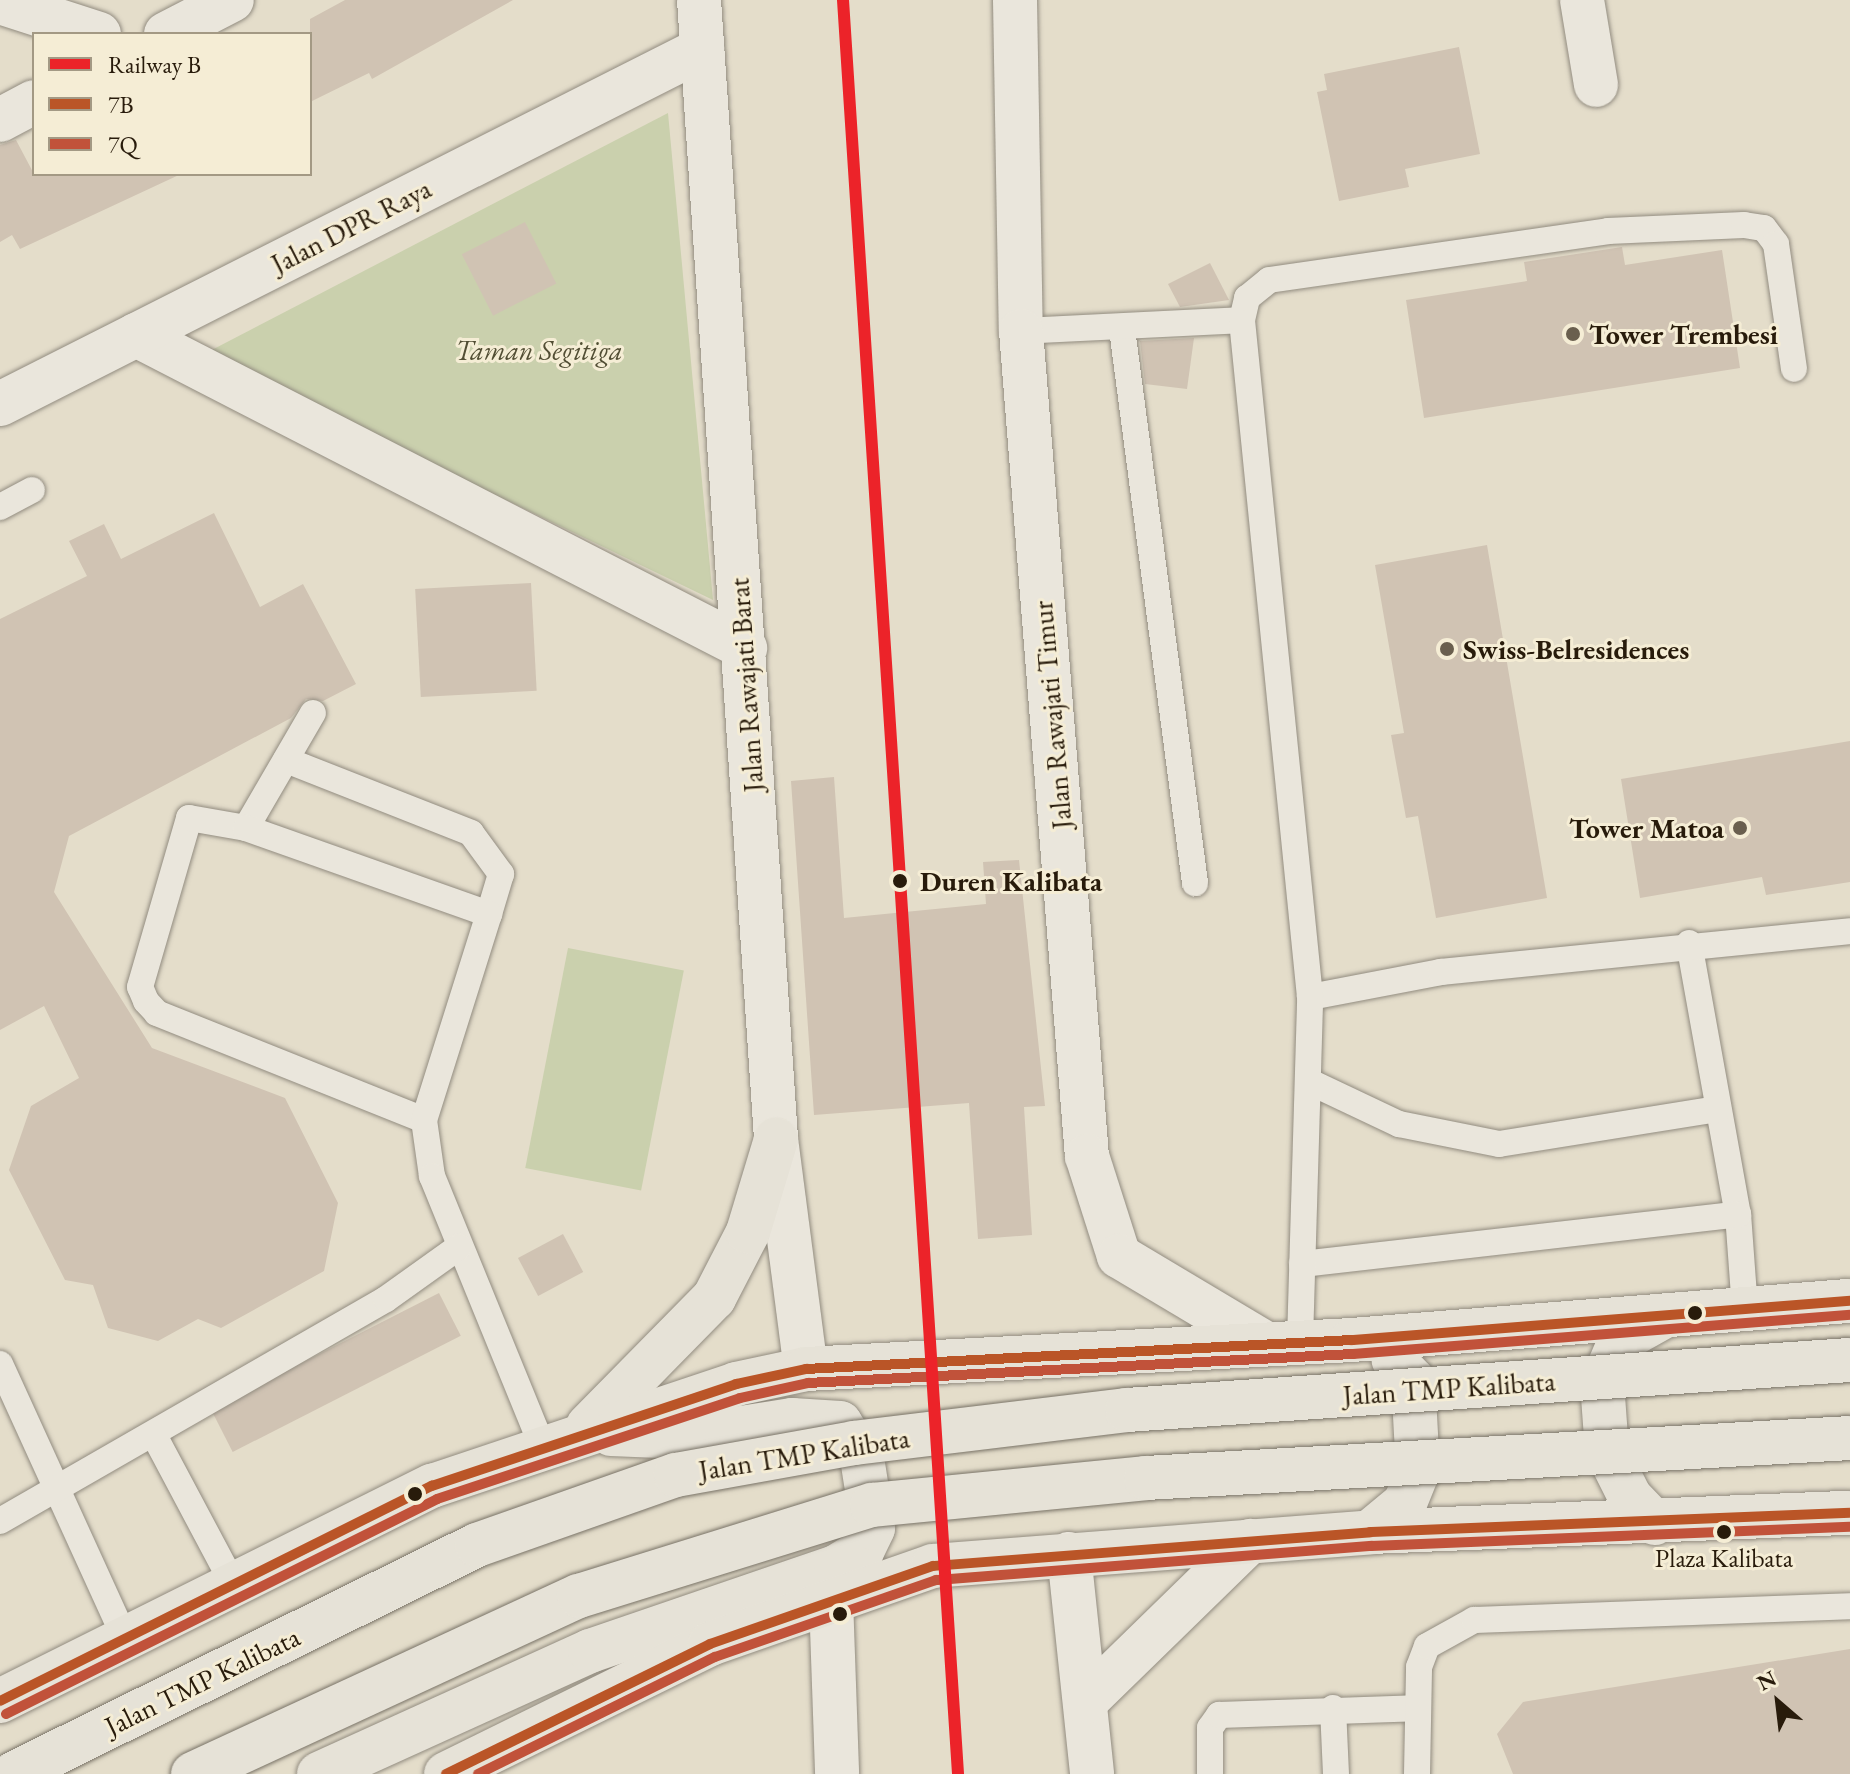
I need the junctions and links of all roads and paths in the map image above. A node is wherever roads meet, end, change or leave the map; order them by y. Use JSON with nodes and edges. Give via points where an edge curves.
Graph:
{"nodes":[{"id":1,"x":232,"y":0,"type":"edge"},
{"id":2,"x":699,"y":0,"type":"edge"},
{"id":3,"x":1015,"y":0,"type":"edge"},
{"id":4,"x":1582,"y":0,"type":"edge"},
{"id":5,"x":0,"y":2,"type":"edge"},
{"id":6,"x":93,"y":32,"type":"edge"},
{"id":7,"x":170,"y":32,"type":"edge"},
{"id":8,"x":702,"y":49,"type":"junction"},
{"id":9,"x":1596,"y":85,"type":"dead end"},
{"id":10,"x":32,"y":103,"type":"edge"},
{"id":11,"x":0,"y":120,"type":"edge"},
{"id":12,"x":1242,"y":320,"type":"junction"},
{"id":13,"x":1122,"y":329,"type":"junction"},
{"id":14,"x":1021,"y":331,"type":"junction"},
{"id":15,"x":136,"y":335,"type":"junction"},
{"id":16,"x":1794,"y":369,"type":"dead end"},
{"id":17,"x":0,"y":404,"type":"edge"},
{"id":18,"x":32,"y":490,"type":"dead end"},
{"id":19,"x":0,"y":507,"type":"edge"},
{"id":20,"x":745,"y":648,"type":"junction"},
{"id":21,"x":313,"y":713,"type":"dead end"},
{"id":22,"x":286,"y":760,"type":"junction"},
{"id":23,"x":246,"y":828,"type":"junction"},
{"id":24,"x":1195,"y":883,"type":"dead end"},
{"id":25,"x":489,"y":914,"type":"junction"},
{"id":26,"x":1850,"y":931,"type":"edge"},
{"id":27,"x":1689,"y":943,"type":"junction"},
{"id":28,"x":1310,"y":997,"type":"junction"},
{"id":29,"x":1308,"y":1081,"type":"junction"},
{"id":30,"x":1718,"y":1109,"type":"junction"},
{"id":31,"x":424,"y":1120,"type":"junction"},
{"id":32,"x":776,"y":1139,"type":"junction"},
{"id":33,"x":1738,"y":1214,"type":"junction"},
{"id":34,"x":459,"y":1247,"type":"junction"},
{"id":35,"x":1302,"y":1264,"type":"junction"},
{"id":36,"x":1850,"y":1301,"type":"edge"},
{"id":37,"x":1745,"y":1310,"type":"junction"},
{"id":38,"x":1666,"y":1315,"type":"junction"},
{"id":39,"x":1352,"y":1340,"type":"junction"},
{"id":40,"x":1282,"y":1342,"type":"junction"},
{"id":41,"x":1850,"y":1360,"type":"edge"},
{"id":42,"x":0,"y":1364,"type":"edge"},
{"id":43,"x":806,"y":1369,"type":"junction"},
{"id":44,"x":155,"y":1437,"type":"junction"},
{"id":45,"x":1850,"y":1438,"type":"edge"},
{"id":46,"x":561,"y":1439,"type":"junction"},
{"id":47,"x":62,"y":1487,"type":"junction"},
{"id":48,"x":1850,"y":1513,"type":"edge"},
{"id":49,"x":0,"y":1521,"type":"edge"},
{"id":50,"x":1655,"y":1523,"type":"junction"},
{"id":51,"x":1370,"y":1532,"type":"junction"},
{"id":52,"x":1250,"y":1541,"type":"junction"},
{"id":53,"x":1069,"y":1554,"type":"junction"},
{"id":54,"x":233,"y":1584,"type":"junction"},
{"id":55,"x":831,"y":1599,"type":"junction"},
{"id":56,"x":1850,"y":1606,"type":"edge"},
{"id":57,"x":126,"y":1640,"type":"junction"},
{"id":58,"x":0,"y":1701,"type":"edge"},
{"id":59,"x":1085,"y":1702,"type":"junction"},
{"id":60,"x":1333,"y":1708,"type":"junction"},
{"id":61,"x":1415,"y":1708,"type":"junction"},
{"id":62,"x":13,"y":1774,"type":"edge"},
{"id":63,"x":193,"y":1774,"type":"edge"},
{"id":64,"x":319,"y":1774,"type":"edge"},
{"id":65,"x":446,"y":1774,"type":"edge"},
{"id":66,"x":837,"y":1774,"type":"edge"},
{"id":67,"x":1092,"y":1774,"type":"edge"},
{"id":68,"x":1210,"y":1774,"type":"edge"},
{"id":69,"x":1336,"y":1774,"type":"edge"},
{"id":70,"x":1417,"y":1774,"type":"edge"}],
"edges":[{"from":1,"to":7,"type":"street"},
{"from":2,"to":8,"type":"street","name":"Jalan Rawajati Barat"},
{"from":3,"to":14,"type":"street","name":"Jalan Rawajati Timur"},
{"from":4,"to":9,"type":"street"},
{"from":5,"to":6,"type":"street"},
{"from":8,"to":15,"type":"street","name":"Jalan DPR Raya"},
{"from":8,"to":20,"type":"street","name":"Jalan Rawajati Barat"},
{"from":10,"to":11,"type":"street"},
{"from":12,"to":13,"type":"lane"},
{"from":12,"to":16,"type":"lane","via":[[1247,298],[1269,280],[1608,231],[1744,225],[1764,228],[1776,244]]},
{"from":12,"to":28,"type":"lane"},
{"from":13,"to":14,"type":"lane"},
{"from":13,"to":24,"type":"lane"},
{"from":14,"to":40,"type":"street","name":"Jalan Rawajati Timur","via":[[1091,1170],[1119,1256]]},
{"from":15,"to":17,"type":"street","name":"Jalan DPR Raya"},
{"from":15,"to":20,"type":"street"},
{"from":18,"to":19,"type":"lane"},
{"from":20,"to":32,"type":"street","name":"Jalan Rawajati Barat"},
{"from":21,"to":22,"type":"lane"},
{"from":22,"to":23,"type":"lane"},
{"from":22,"to":25,"type":"lane","via":[[471,833],[501,874]]},
{"from":23,"to":25,"type":"lane"},
{"from":23,"to":31,"type":"lane","via":[[201,816],[181,827],[140,987],[146,1001],[157,1013]]},
{"from":25,"to":31,"type":"lane"},
{"from":26,"to":27,"type":"lane"},
{"from":27,"to":28,"type":"lane","via":[[1441,972]]},
{"from":27,"to":30,"type":"lane"},
{"from":28,"to":29,"type":"lane"},
{"from":29,"to":30,"type":"lane","via":[[1399,1124],[1499,1144]]},
{"from":29,"to":35,"type":"lane"},
{"from":30,"to":33,"type":"lane"},
{"from":31,"to":34,"type":"lane","via":[[432,1176]]},
{"from":32,"to":43,"type":"street","name":"Jalan Rawajati Barat"},
{"from":32,"to":46,"type":"main road","via":[[744,1242],[714,1298]]},
{"from":33,"to":35,"type":"lane"},
{"from":33,"to":37,"type":"lane"},
{"from":34,"to":44,"type":"lane"},
{"from":34,"to":46,"type":"lane"},
{"from":35,"to":40,"type":"lane"},
{"from":36,"to":37,"type":"main road"},
{"from":37,"to":38,"type":"main road"},
{"from":38,"to":39,"type":"main road"},
{"from":38,"to":50,"type":"main road","via":[[1620,1341],[1602,1383],[1607,1451],[1630,1497]]},
{"from":39,"to":40,"type":"main road"},
{"from":39,"to":51,"type":"main road","via":[[1394,1360],[1413,1380],[1418,1471],[1405,1503]]},
{"from":40,"to":43,"type":"main road"},
{"from":41,"to":62,"type":"main road","name":"Jalan TMP Kalibata","bridge":true,"via":[[1127,1410],[854,1443],[676,1475],[477,1545]]},
{"from":42,"to":47,"type":"lane"},
{"from":43,"to":46,"type":"main road"},
{"from":44,"to":47,"type":"lane"},
{"from":44,"to":54,"type":"lane"},
{"from":45,"to":63,"type":"main road","bridge":true,"via":[[1146,1478],[872,1505],[579,1596]]},
{"from":46,"to":54,"type":"main road","via":[[432,1486]]},
{"from":46,"to":64,"type":"main road","via":[[684,1437],[792,1420],[840,1423],[862,1458],[873,1528],[862,1551],[836,1567],[590,1651]]},
{"from":47,"to":49,"type":"lane"},
{"from":47,"to":57,"type":"lane"},
{"from":48,"to":50,"type":"main road"},
{"from":50,"to":51,"type":"main road"},
{"from":51,"to":52,"type":"main road"},
{"from":52,"to":53,"type":"main road"},
{"from":52,"to":59,"type":"street"},
{"from":53,"to":55,"type":"main road","via":[[933,1566]]},
{"from":53,"to":59,"type":"street"},
{"from":54,"to":57,"type":"main road"},
{"from":55,"to":65,"type":"main road","via":[[710,1644]]},
{"from":55,"to":66,"type":"street"},
{"from":56,"to":61,"type":"lane","via":[[1474,1620],[1427,1646]]},
{"from":57,"to":58,"type":"main road"},
{"from":59,"to":67,"type":"street"},
{"from":60,"to":61,"type":"lane"},
{"from":60,"to":68,"type":"lane","via":[[1219,1715],[1210,1728]]},
{"from":60,"to":69,"type":"lane"},
{"from":61,"to":70,"type":"lane"}]}
